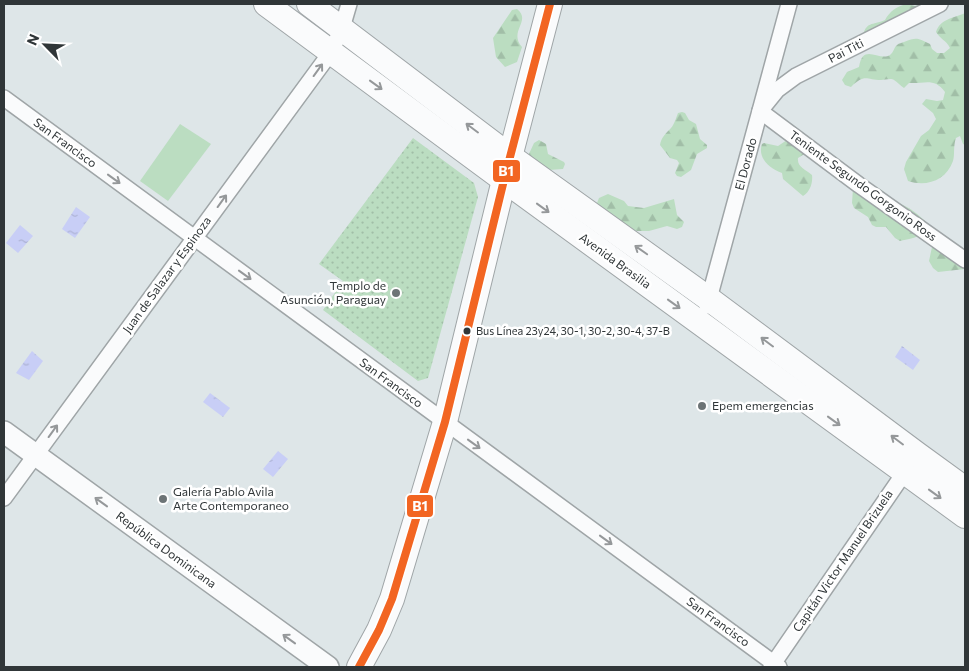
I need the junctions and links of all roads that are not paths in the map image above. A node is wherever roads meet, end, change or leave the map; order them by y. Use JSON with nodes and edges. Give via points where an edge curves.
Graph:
{"nodes":[{"id":1,"x":266,"y":4,"type":"edge"},
{"id":2,"x":309,"y":4,"type":"edge"},
{"id":3,"x":349,"y":4,"type":"edge"},
{"id":4,"x":550,"y":4,"type":"edge"},
{"id":5,"x":788,"y":4,"type":"edge"},
{"id":6,"x":940,"y":4,"type":"edge"},
{"id":7,"x":342,"y":28,"type":"junction"},
{"id":8,"x":331,"y":52,"type":"junction"},
{"id":9,"x":4,"y":98,"type":"edge"},
{"id":10,"x":760,"y":111,"type":"junction"},
{"id":11,"x":511,"y":157,"type":"junction"},
{"id":12,"x":504,"y":180,"type":"junction"},
{"id":13,"x":194,"y":238,"type":"junction"},
{"id":14,"x":965,"y":260,"type":"edge"},
{"id":15,"x":709,"y":299,"type":"junction"},
{"id":16,"x":702,"y":324,"type":"junction"},
{"id":17,"x":445,"y":422,"type":"junction"},
{"id":18,"x":4,"y":432,"type":"edge"},
{"id":19,"x":35,"y":455,"type":"junction"},
{"id":20,"x":910,"y":463,"type":"junction"},
{"id":21,"x":965,"y":489,"type":"edge"},
{"id":22,"x":4,"y":498,"type":"edge"},
{"id":23,"x":965,"y":516,"type":"edge"},
{"id":24,"x":774,"y":666,"type":"edge"},
{"id":25,"x":328,"y":667,"type":"edge"},
{"id":26,"x":358,"y":667,"type":"edge"}],
"edges":[{"from":1,"to":8,"type":"main road","name":"Avenida Brasilia"},
{"from":2,"to":7,"type":"main road","name":"Avenida Brasilia"},
{"from":3,"to":7,"type":"street","name":"Juan de Salazar y Espinoza"},
{"from":4,"to":11,"type":"main road"},
{"from":5,"to":10,"type":"street","name":"El Dorado"},
{"from":6,"to":10,"type":"street","name":"Pai Titi","via":[[796,76],[777,90]]},
{"from":7,"to":8,"type":"street","name":"Juan de Salazar y Espinoza"},
{"from":11,"to":7,"type":"main road","name":"Avenida Brasilia","one_way":true},
{"from":8,"to":12,"type":"main road","name":"Avenida Brasilia","one_way":true},
{"from":13,"to":8,"type":"street","name":"Juan de Salazar y Espinoza","one_way":true},
{"from":9,"to":13,"type":"street","name":"San Francisco","one_way":true},
{"from":10,"to":14,"type":"street","name":"Teniente Segundo Gorgonio Ross"},
{"from":10,"to":15,"type":"street","name":"El Dorado"},
{"from":11,"to":12,"type":"main road"},
{"from":15,"to":11,"type":"main road","name":"Avenida Brasilia","one_way":true},
{"from":12,"to":16,"type":"main road","name":"Avenida Brasilia","one_way":true},
{"from":12,"to":17,"type":"main road"},
{"from":13,"to":17,"type":"street","name":"San Francisco","one_way":true},
{"from":19,"to":13,"type":"street","name":"Juan de Salazar y Espinoza","one_way":true},
{"from":15,"to":16,"type":"street","name":"El Dorado"},
{"from":20,"to":15,"type":"main road","name":"Avenida Brasilia","one_way":true},
{"from":16,"to":20,"type":"main road","name":"Avenida Brasilia","one_way":true},
{"from":17,"to":24,"type":"street","name":"San Francisco","one_way":true},
{"from":17,"to":26,"type":"main road","via":[[392,599],[380,630]]},
{"from":18,"to":19,"type":"street","name":"República Dominicana"},
{"from":19,"to":22,"type":"street","name":"Juan de Salazar y Espinoza"},
{"from":25,"to":19,"type":"street","name":"República Dominicana","one_way":true},
{"from":20,"to":21,"type":"main road","name":"Avenida Brasilia"},
{"from":20,"to":23,"type":"main road","name":"Avenida Brasilia","one_way":true},
{"from":20,"to":24,"type":"street","name":"Capitán Victor Manuel Brizuela"}]}
